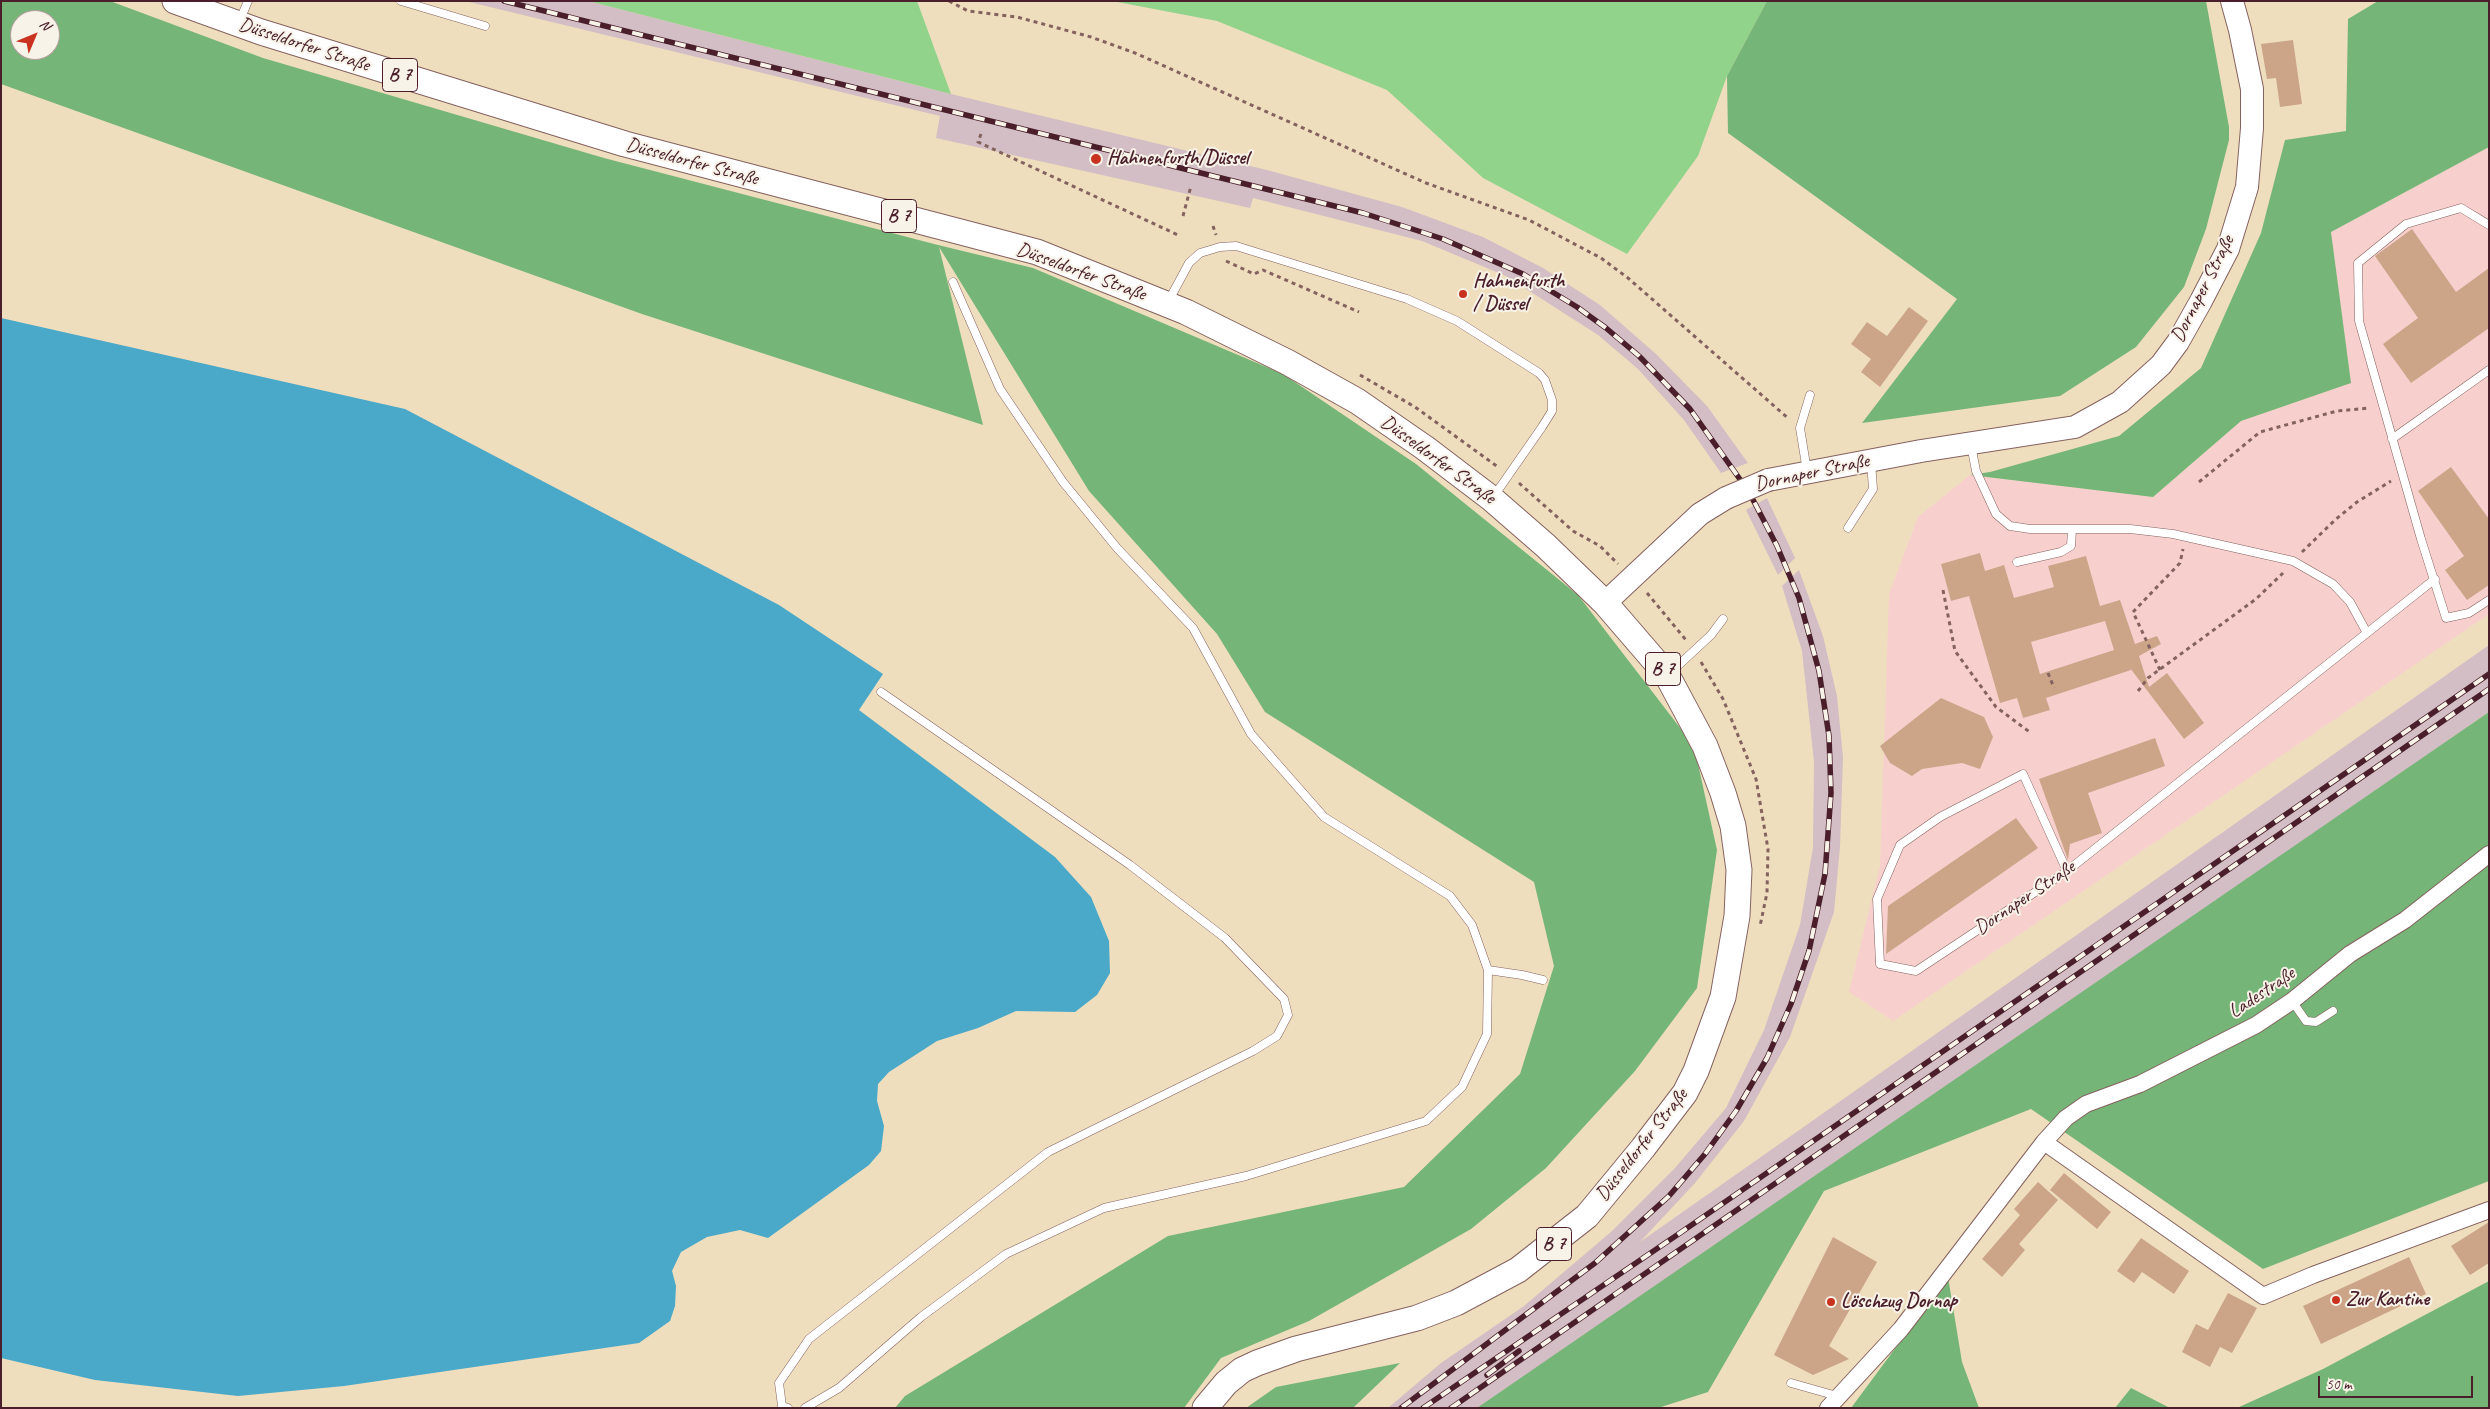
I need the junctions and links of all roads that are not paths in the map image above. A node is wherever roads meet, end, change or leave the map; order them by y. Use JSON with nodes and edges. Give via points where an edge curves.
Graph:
{"nodes":[{"id":1,"x":175,"y":1,"type":"edge"},
{"id":2,"x":248,"y":1,"type":"edge"},
{"id":3,"x":400,"y":1,"type":"edge"},
{"id":4,"x":2232,"y":1,"type":"edge"},
{"id":5,"x":239,"y":24,"type":"junction"},
{"id":6,"x":485,"y":26,"type":"dead end"},
{"id":7,"x":2489,"y":224,"type":"edge"},
{"id":8,"x":953,"y":282,"type":"dead end"},
{"id":9,"x":1167,"y":304,"type":"junction"},
{"id":10,"x":2489,"y":370,"type":"edge"},
{"id":11,"x":1810,"y":395,"type":"dead end"},
{"id":12,"x":2392,"y":438,"type":"junction"},
{"id":13,"x":1970,"y":443,"type":"junction"},
{"id":14,"x":1871,"y":460,"type":"junction"},
{"id":15,"x":1807,"y":471,"type":"junction"},
{"id":16,"x":1492,"y":499,"type":"junction"},
{"id":17,"x":1848,"y":528,"type":"dead end"},
{"id":18,"x":2072,"y":530,"type":"junction"},
{"id":19,"x":2017,"y":562,"type":"dead end"},
{"id":20,"x":2435,"y":579,"type":"junction"},
{"id":21,"x":2489,"y":600,"type":"edge"},
{"id":22,"x":1605,"y":603,"type":"junction"},
{"id":23,"x":1723,"y":619,"type":"dead end"},
{"id":24,"x":2368,"y":633,"type":"junction"},
{"id":25,"x":1667,"y":675,"type":"junction"},
{"id":26,"x":881,"y":692,"type":"dead end"},
{"id":27,"x":2489,"y":854,"type":"edge"},
{"id":28,"x":2067,"y":871,"type":"junction"},
{"id":29,"x":1488,"y":970,"type":"junction"},
{"id":30,"x":1543,"y":980,"type":"dead end"},
{"id":31,"x":2292,"y":1001,"type":"junction"},
{"id":32,"x":2333,"y":1011,"type":"dead end"},
{"id":33,"x":2044,"y":1142,"type":"junction"},
{"id":34,"x":2489,"y":1210,"type":"edge"},
{"id":35,"x":1791,"y":1383,"type":"dead end"},
{"id":36,"x":1833,"y":1402,"type":"edge"},
{"id":37,"x":783,"y":1407,"type":"edge"},
{"id":38,"x":806,"y":1408,"type":"edge"},
{"id":39,"x":1205,"y":1408,"type":"edge"}],
"edges":[{"from":1,"to":5,"type":"main road","name":"Düsseldorfer Straße","number":"B 7"},
{"from":2,"to":5,"type":"lane"},
{"from":3,"to":6,"type":"lane"},
{"from":4,"to":13,"type":"main road","name":"Dornaper Straße","via":[[2252,90],[2246,186],[2228,249],[2178,342],[2141,384],[2120,402],[2090,420],[2075,427]]},
{"from":5,"to":9,"type":"main road","name":"Düsseldorfer Straße","number":"B 7","via":[[625,144],[1037,252]]},
{"from":7,"to":12,"type":"lane","via":[[2461,208],[2406,224],[2358,263],[2359,321]]},
{"from":8,"to":29,"type":"lane","via":[[1000,390],[1063,482],[1118,548],[1193,628],[1251,734],[1324,817],[1450,896],[1472,926]]},
{"from":9,"to":16,"type":"main road","name":"Düsseldorfer Straße","number":"B 7","via":[[1287,362],[1357,401]]},
{"from":9,"to":16,"type":"lane","via":[[1190,263],[1200,253],[1236,246],[1407,299],[1457,321],[1539,372],[1550,388],[1552,411]]},
{"from":10,"to":12,"type":"lane"},
{"from":11,"to":15,"type":"lane","via":[[1800,428]]},
{"from":12,"to":20,"type":"lane"},
{"from":13,"to":14,"type":"main road","name":"Dornaper Straße"},
{"from":13,"to":18,"type":"lane","via":[[1976,471],[1996,514],[2010,526]]},
{"from":14,"to":15,"type":"main road","name":"Dornaper Straße"},
{"from":14,"to":17,"type":"lane","via":[[1873,490]]},
{"from":15,"to":22,"type":"main road","name":"Dornaper Straße","bridge":true,"via":[[1768,480],[1726,498],[1700,514]]},
{"from":16,"to":22,"type":"main road","name":"Düsseldorfer Straße","number":"B 7"},
{"from":18,"to":19,"type":"lane","via":[[2071,546],[2061,552]]},
{"from":18,"to":24,"type":"lane","via":[[2130,529],[2173,534],[2293,561],[2333,584],[2350,602]]},
{"from":20,"to":21,"type":"lane","via":[[2446,618],[2469,613]]},
{"from":20,"to":24,"type":"lane","name":"Dornaper Straße"},
{"from":22,"to":25,"type":"main road","name":"Düsseldorfer Straße","number":"B 7"},
{"from":23,"to":25,"type":"lane","via":[[1711,635]]},
{"from":24,"to":28,"type":"lane","name":"Dornaper Straße"},
{"from":25,"to":39,"type":"main road","name":"Düsseldorfer Straße","number":"B 7","via":[[1705,746],[1723,793],[1733,826],[1739,870],[1736,924],[1723,997],[1685,1093],[1588,1216],[1518,1270],[1456,1303],[1417,1318],[1296,1349],[1257,1363],[1226,1383]]},
{"from":26,"to":37,"type":"lane","via":[[1130,865],[1225,938],[1284,999],[1288,1015],[1277,1036],[1252,1051],[1048,1152],[809,1339],[779,1383]]},
{"from":27,"to":31,"type":"street","name":"Ladestraße","via":[[2405,920],[2350,954]]},
{"from":28,"to":28,"type":"lane","name":"Dornaper Straße","via":[[1916,971],[1880,964],[1877,899],[1900,845],[1940,817],[2024,774]]},
{"from":29,"to":30,"type":"lane"},
{"from":29,"to":38,"type":"lane","via":[[1487,1034],[1462,1087],[1426,1121],[1246,1176],[1104,1208],[1006,1254],[921,1317],[839,1388]]},
{"from":31,"to":32,"type":"lane","via":[[2306,1021],[2316,1022]]},
{"from":31,"to":33,"type":"street","name":"Ladestraße","via":[[2230,1040],[2140,1084],[2077,1110]]},
{"from":33,"to":34,"type":"street","via":[[2263,1296]]},
{"from":33,"to":36,"type":"street","name":"Ladestraße","via":[[1901,1329]]},
{"from":35,"to":36,"type":"lane","name":"Ladestraße"}]}
